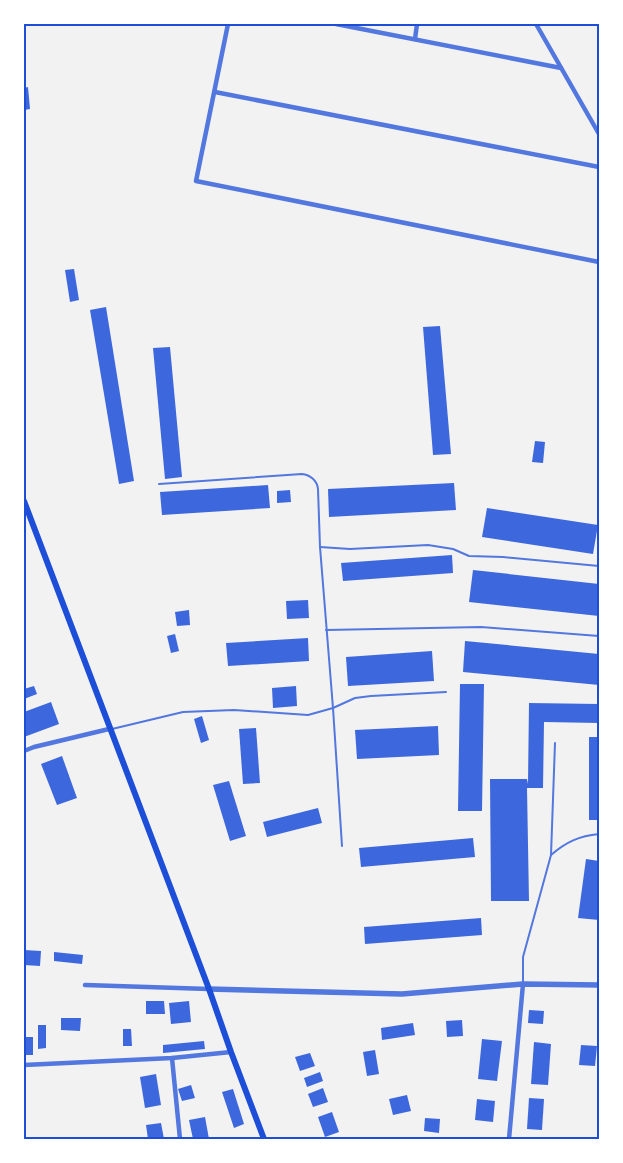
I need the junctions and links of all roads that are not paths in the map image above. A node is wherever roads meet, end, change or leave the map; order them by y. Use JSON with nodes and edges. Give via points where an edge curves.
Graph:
{"nodes":[{"id":1,"x":228,"y":24,"type":"edge"},
{"id":2,"x":336,"y":24,"type":"edge"},
{"id":3,"x":417,"y":24,"type":"edge"},
{"id":4,"x":536,"y":24,"type":"edge"},
{"id":5,"x":415,"y":39,"type":"junction"},
{"id":6,"x":561,"y":68,"type":"junction"},
{"id":7,"x":215,"y":92,"type":"junction"},
{"id":8,"x":599,"y":134,"type":"edge"},
{"id":9,"x":599,"y":167,"type":"edge"},
{"id":10,"x":599,"y":262,"type":"edge"},
{"id":11,"x":159,"y":484,"type":"dead end"},
{"id":12,"x":24,"y":501,"type":"edge"},
{"id":13,"x":320,"y":547,"type":"junction"},
{"id":14,"x":599,"y":566,"type":"edge"},
{"id":15,"x":326,"y":630,"type":"junction"},
{"id":16,"x":599,"y":636,"type":"edge"},
{"id":17,"x":446,"y":692,"type":"dead end"},
{"id":18,"x":333,"y":708,"type":"junction"},
{"id":19,"x":109,"y":730,"type":"junction"},
{"id":20,"x":555,"y":742,"type":"dead end"},
{"id":21,"x":24,"y":751,"type":"edge"},
{"id":22,"x":599,"y":834,"type":"edge"},
{"id":23,"x":342,"y":846,"type":"dead end"},
{"id":24,"x":551,"y":855,"type":"junction"},
{"id":25,"x":523,"y":984,"type":"junction"},
{"id":26,"x":599,"y":985,"type":"edge"},
{"id":27,"x":85,"y":986,"type":"dead end"},
{"id":28,"x":209,"y":989,"type":"junction"},
{"id":29,"x":231,"y":1052,"type":"junction"},
{"id":30,"x":172,"y":1058,"type":"junction"},
{"id":31,"x":24,"y":1064,"type":"edge"},
{"id":32,"x":180,"y":1139,"type":"edge"},
{"id":33,"x":264,"y":1139,"type":"edge"},
{"id":34,"x":509,"y":1139,"type":"edge"}],
"edges":[{"from":1,"to":7,"type":"street"},
{"from":2,"to":5,"type":"street"},
{"from":3,"to":5,"type":"street"},
{"from":4,"to":6,"type":"street"},
{"from":5,"to":6,"type":"street"},
{"from":6,"to":8,"type":"street"},
{"from":7,"to":9,"type":"street"},
{"from":7,"to":10,"type":"street","via":[[196,181]]},
{"from":11,"to":13,"type":"lane","via":[[307,475],[317,484]]},
{"from":12,"to":19,"type":"main road"},
{"from":13,"to":14,"type":"lane","via":[[428,546],[453,549],[470,556]]},
{"from":13,"to":15,"type":"lane"},
{"from":15,"to":16,"type":"lane","via":[[481,627]]},
{"from":15,"to":18,"type":"lane"},
{"from":17,"to":18,"type":"lane","via":[[355,698]]},
{"from":18,"to":19,"type":"lane","via":[[308,714],[190,711]]},
{"from":18,"to":23,"type":"lane"},
{"from":19,"to":21,"type":"street"},
{"from":19,"to":28,"type":"main road"},
{"from":20,"to":24,"type":"lane"},
{"from":22,"to":24,"type":"lane","via":[[584,835],[564,844]]},
{"from":24,"to":25,"type":"lane","via":[[523,957]]},
{"from":25,"to":26,"type":"street"},
{"from":25,"to":28,"type":"street","via":[[402,994]]},
{"from":25,"to":34,"type":"street"},
{"from":27,"to":28,"type":"street"},
{"from":28,"to":29,"type":"main road"},
{"from":29,"to":30,"type":"street"},
{"from":29,"to":33,"type":"main road"},
{"from":30,"to":31,"type":"street"},
{"from":30,"to":32,"type":"street"}]}
